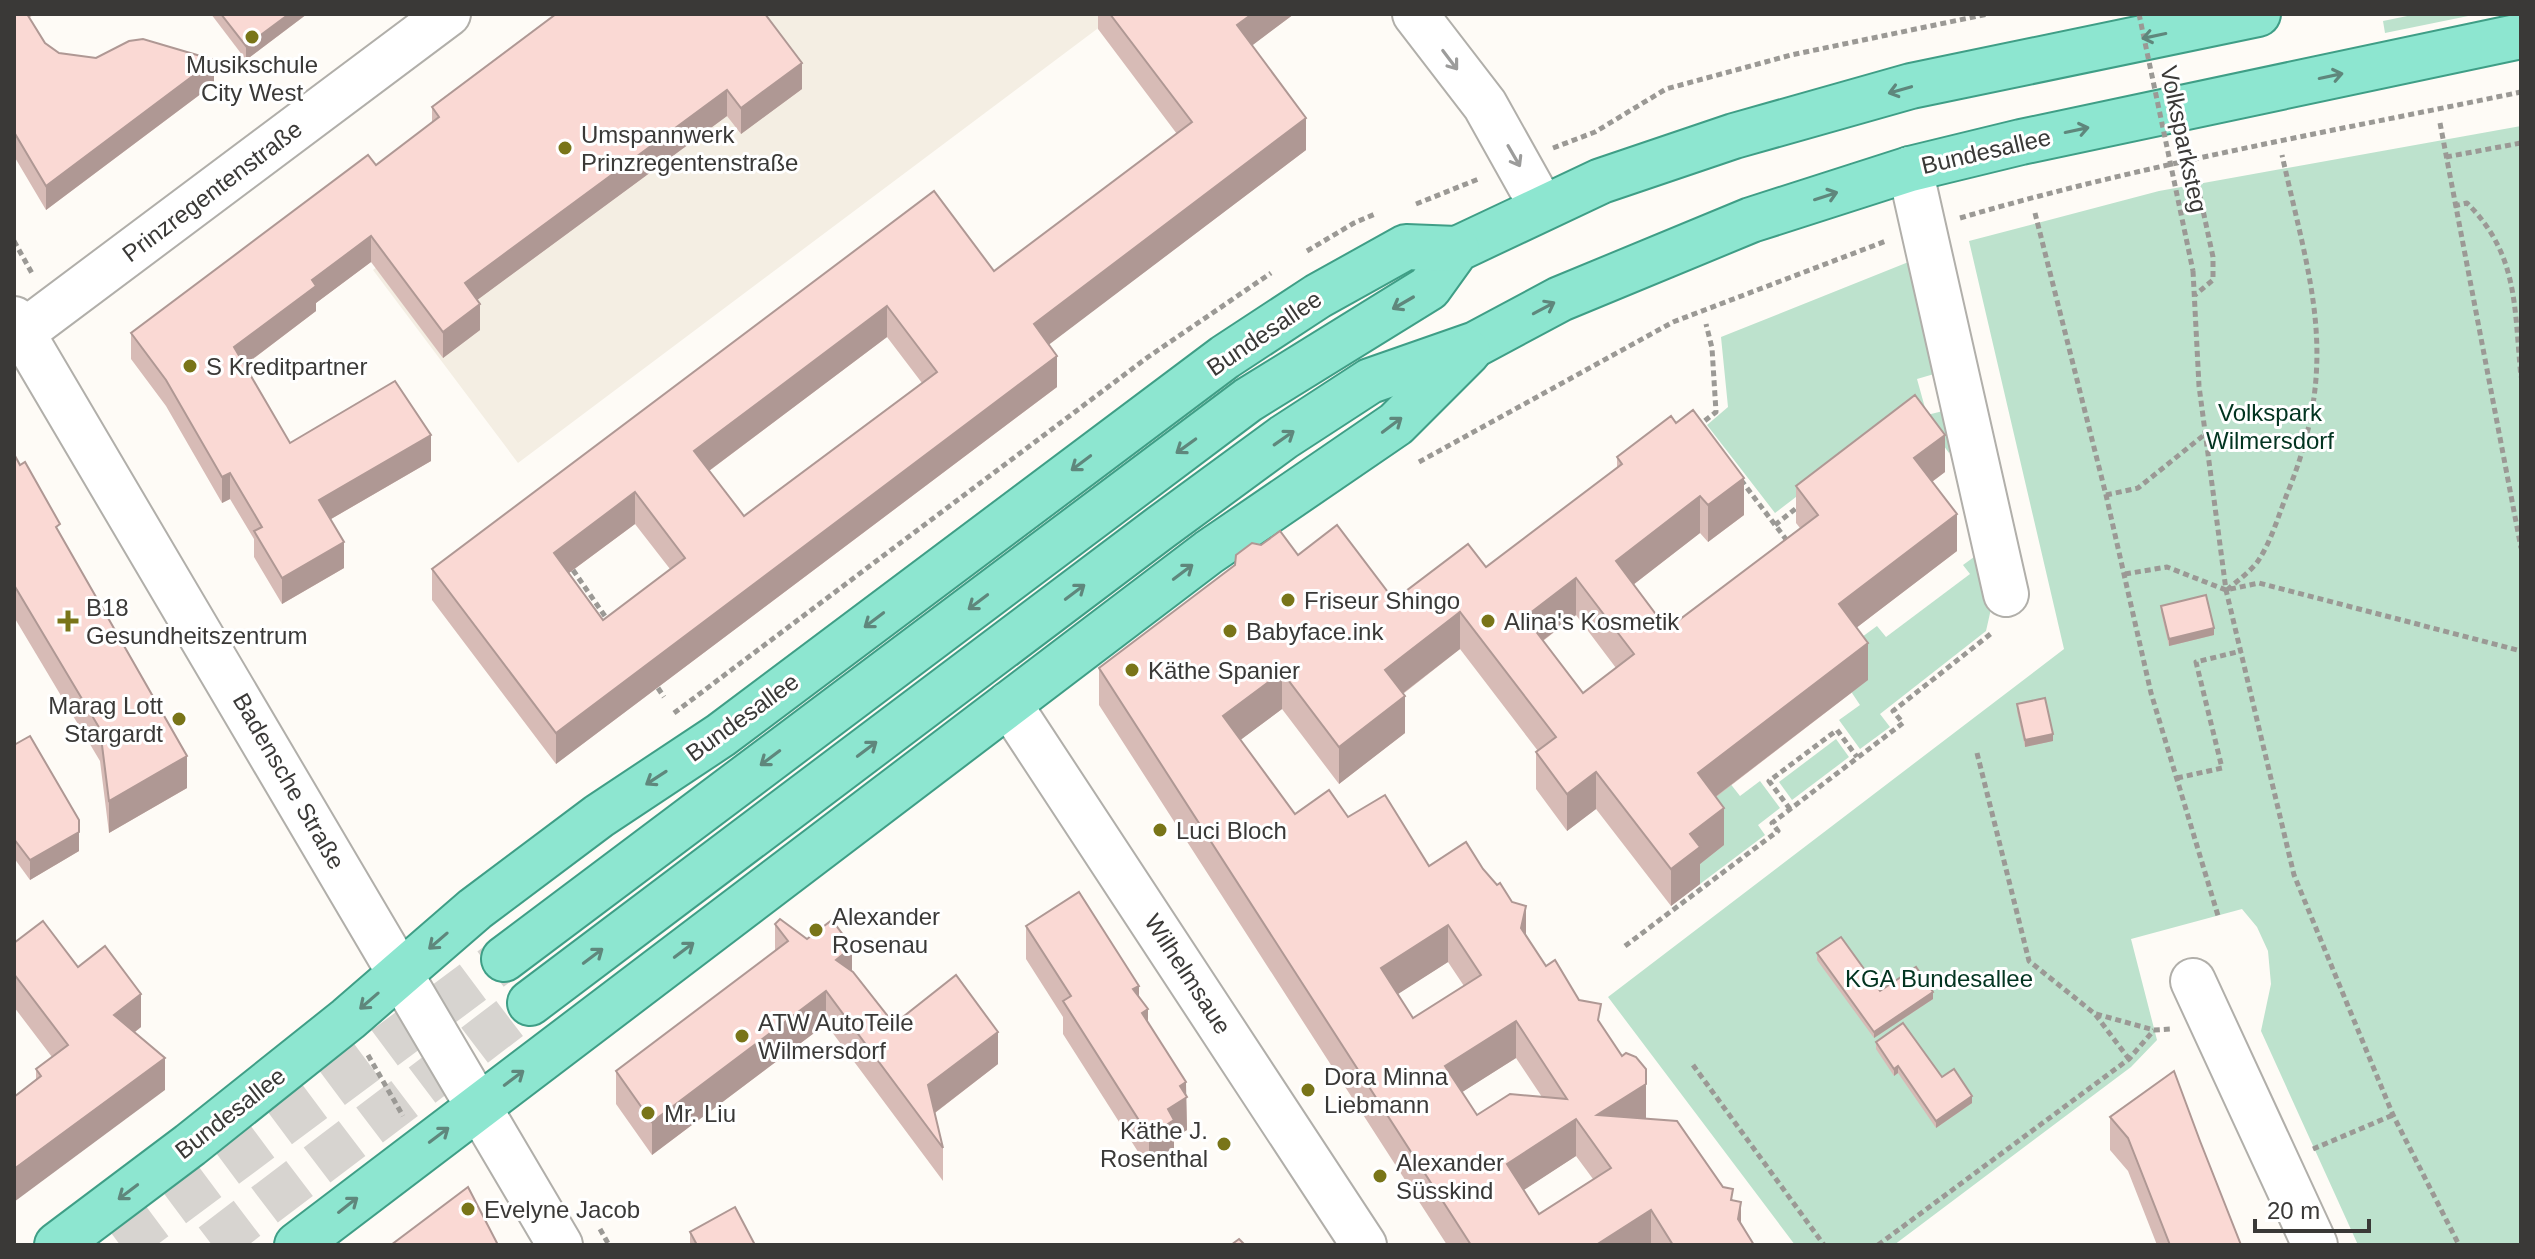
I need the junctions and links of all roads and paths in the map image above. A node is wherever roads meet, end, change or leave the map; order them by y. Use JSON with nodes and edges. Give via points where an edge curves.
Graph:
{"nodes":[{"id":1,"x":448,"y":14,"type":"edge"},
{"id":2,"x":1415,"y":14,"type":"edge"},
{"id":3,"x":1988,"y":14,"type":"edge"},
{"id":4,"x":2139,"y":14,"type":"edge"},
{"id":5,"x":2258,"y":14,"type":"edge"},
{"id":6,"x":2521,"y":36,"type":"edge"},
{"id":7,"x":2521,"y":92,"type":"edge"},
{"id":8,"x":2440,"y":123,"type":"dead end"},
{"id":9,"x":2521,"y":143,"type":"edge"},
{"id":10,"x":1560,"y":145,"type":"dead end"},
{"id":11,"x":2282,"y":155,"type":"dead end"},
{"id":12,"x":2446,"y":157,"type":"junction"},
{"id":13,"x":1910,"y":169,"type":"junction"},
{"id":14,"x":2195,"y":173,"type":"dead end"},
{"id":15,"x":2454,"y":206,"type":"junction"},
{"id":16,"x":1542,"y":207,"type":"junction"},
{"id":17,"x":2035,"y":213,"type":"dead end"},
{"id":18,"x":1924,"y":229,"type":"junction"},
{"id":19,"x":14,"y":241,"type":"edge"},
{"id":20,"x":1457,"y":249,"type":"junction"},
{"id":21,"x":21,"y":254,"type":"dead end"},
{"id":22,"x":2194,"y":296,"type":"junction"},
{"id":23,"x":1706,"y":324,"type":"dead end"},
{"id":24,"x":17,"y":331,"type":"edge"},
{"id":25,"x":1476,"y":344,"type":"junction"},
{"id":26,"x":2521,"y":377,"type":"edge"},
{"id":27,"x":1699,"y":426,"type":"junction"},
{"id":28,"x":1687,"y":435,"type":"edge"},
{"id":29,"x":2205,"y":435,"type":"junction"},
{"id":30,"x":1708,"y":438,"type":"edge"},
{"id":31,"x":1412,"y":467,"type":"dead end"},
{"id":32,"x":1737,"y":475,"type":"edge"},
{"id":33,"x":2106,"y":495,"type":"junction"},
{"id":34,"x":1800,"y":505,"type":"edge"},
{"id":35,"x":1775,"y":525,"type":"junction"},
{"id":36,"x":2521,"y":548,"type":"edge"},
{"id":37,"x":1794,"y":549,"type":"edge"},
{"id":38,"x":573,"y":570,"type":"edge"},
{"id":39,"x":2125,"y":574,"type":"junction"},
{"id":40,"x":2226,"y":590,"type":"junction"},
{"id":41,"x":2006,"y":594,"type":"joint"},
{"id":42,"x":612,"y":627,"type":"edge"},
{"id":43,"x":2241,"y":651,"type":"junction"},
{"id":44,"x":2521,"y":651,"type":"edge"},
{"id":45,"x":658,"y":688,"type":"edge"},
{"id":46,"x":664,"y":697,"type":"edge"},
{"id":47,"x":1009,"y":704,"type":"junction"},
{"id":48,"x":1977,"y":753,"type":"dead end"},
{"id":49,"x":1857,"y":757,"type":"junction"},
{"id":50,"x":2177,"y":778,"type":"junction"},
{"id":51,"x":1790,"y":809,"type":"junction"},
{"id":52,"x":2219,"y":919,"type":"dead end"},
{"id":53,"x":1625,"y":946,"type":"dead end"},
{"id":54,"x":504,"y":959,"type":"tunnel mouth"},
{"id":55,"x":401,"y":973,"type":"junction"},
{"id":56,"x":2193,"y":981,"type":"dead end"},
{"id":57,"x":530,"y":1003,"type":"tunnel mouth"},
{"id":58,"x":2095,"y":1014,"type":"junction"},
{"id":59,"x":2170,"y":1029,"type":"dead end"},
{"id":60,"x":2154,"y":1030,"type":"junction"},
{"id":61,"x":362,"y":1043,"type":"dead end"},
{"id":62,"x":2129,"y":1059,"type":"junction"},
{"id":63,"x":1693,"y":1065,"type":"dead end"},
{"id":64,"x":478,"y":1105,"type":"junction"},
{"id":65,"x":2393,"y":1115,"type":"junction"},
{"id":66,"x":404,"y":1119,"type":"dead end"},
{"id":67,"x":2302,"y":1153,"type":"dead end"},
{"id":68,"x":57,"y":1245,"type":"edge"},
{"id":69,"x":297,"y":1245,"type":"edge"},
{"id":70,"x":560,"y":1245,"type":"edge"},
{"id":71,"x":1364,"y":1245,"type":"edge"},
{"id":72,"x":1824,"y":1245,"type":"edge"},
{"id":73,"x":1878,"y":1245,"type":"edge"},
{"id":74,"x":2315,"y":1245,"type":"edge"},
{"id":75,"x":2459,"y":1245,"type":"edge"}],
"edges":[{"from":1,"to":24,"type":"street","name":"Prinzregentenstraße"},
{"from":2,"to":16,"type":"street","one_way":true,"via":[[1485,105]]},
{"from":3,"to":10,"type":"path","via":[[1791,55],[1666,89],[1595,132]]},
{"from":4,"to":22,"type":"path","name":"Volksparksteg","bridge":true},
{"from":5,"to":16,"type":"main road","name":"Bundesallee","one_way":true,"via":[[1911,86],[1647,163]]},
{"from":13,"to":6,"type":"main road","name":"Bundesallee","one_way":true},
{"from":7,"to":18,"type":"path","via":[[2031,197]]},
{"from":8,"to":12,"type":"path"},
{"from":9,"to":12,"type":"path"},
{"from":11,"to":40,"type":"path","via":[[2313,300],[2317,391],[2298,468],[2265,547],[2258,561]]},
{"from":12,"to":15,"type":"path"},
{"from":13,"to":18,"type":"street"},
{"from":25,"to":13,"type":"main road","name":"Bundesallee","one_way":true,"via":[[1560,299],[1751,220]]},
{"from":14,"to":22,"type":"path","via":[[2213,280]]},
{"from":15,"to":26,"type":"path","via":[[2467,203],[2489,225],[2504,253]]},
{"from":15,"to":36,"type":"path"},
{"from":16,"to":20,"type":"main road","name":"Bundesallee"},
{"from":17,"to":33,"type":"path"},
{"from":18,"to":31,"type":"path","via":[[1673,322]]},
{"from":18,"to":41,"type":"street"},
{"from":19,"to":21,"type":"path"},
{"from":20,"to":54,"type":"main road","name":"Bundesallee","one_way":true,"via":[[1429,288],[1248,400]]},
{"from":20,"to":55,"type":"main road","name":"Bundesallee","one_way":true,"via":[[1406,247],[1225,357],[721,735],[599,816],[475,909]]},
{"from":22,"to":29,"type":"path","name":"Volksparksteg"},
{"from":23,"to":27,"type":"path","via":[[1716,412]]},
{"from":24,"to":55,"type":"street","name":"Badensche Straße"},
{"from":47,"to":25,"type":"main road","name":"Bundesallee","one_way":true,"via":[[1209,552],[1396,424]]},
{"from":57,"to":25,"type":"main road","name":"Bundesallee","one_way":true,"via":[[1284,437],[1370,381]]},
{"from":27,"to":28,"type":"path"},
{"from":27,"to":30,"type":"path"},
{"from":29,"to":33,"type":"path","via":[[2138,488]]},
{"from":29,"to":40,"type":"path","name":"Volksparksteg"},
{"from":32,"to":35,"type":"path"},
{"from":33,"to":39,"type":"path"},
{"from":34,"to":35,"type":"path"},
{"from":35,"to":37,"type":"path"},
{"from":38,"to":42,"type":"path"},
{"from":39,"to":40,"type":"path","via":[[2167,567]]},
{"from":39,"to":50,"type":"path","via":[[2151,693]]},
{"from":40,"to":43,"type":"path","name":"Volksparksteg"},
{"from":40,"to":44,"type":"path","via":[[2259,583]]},
{"from":41,"to":49,"type":"path","via":[[1994,631],[1893,711],[1903,723]]},
{"from":43,"to":50,"type":"path","via":[[2196,662],[2222,768]]},
{"from":43,"to":65,"type":"path","name":"Volksparksteg","via":[[2294,875]]},
{"from":45,"to":46,"type":"path"},
{"from":64,"to":47,"type":"main road","name":"Bundesallee","one_way":true},
{"from":47,"to":71,"type":"street","name":"Wilhelmsaue"},
{"from":48,"to":58,"type":"path","via":[[2029,961]]},
{"from":49,"to":51,"type":"path"},
{"from":49,"to":51,"type":"path","via":[[1837,730],[1769,781]]},
{"from":50,"to":52,"type":"path"},
{"from":51,"to":53,"type":"path","via":[[1772,823],[1778,831]]},
{"from":55,"to":64,"type":"street","name":"Badensche Straße"},
{"from":55,"to":68,"type":"main road","name":"Bundesallee","one_way":true,"via":[[190,1145]]},
{"from":56,"to":74,"type":"street"},
{"from":58,"to":60,"type":"path"},
{"from":58,"to":62,"type":"path"},
{"from":59,"to":60,"type":"path"},
{"from":60,"to":62,"type":"path"},
{"from":61,"to":66,"type":"path"},
{"from":62,"to":73,"type":"path"},
{"from":63,"to":72,"type":"path"},
{"from":69,"to":64,"type":"main road","name":"Bundesallee","one_way":true},
{"from":64,"to":70,"type":"street","name":"Badensche Straße"},
{"from":65,"to":67,"type":"path"},
{"from":65,"to":75,"type":"path","name":"Volksparksteg"}]}
